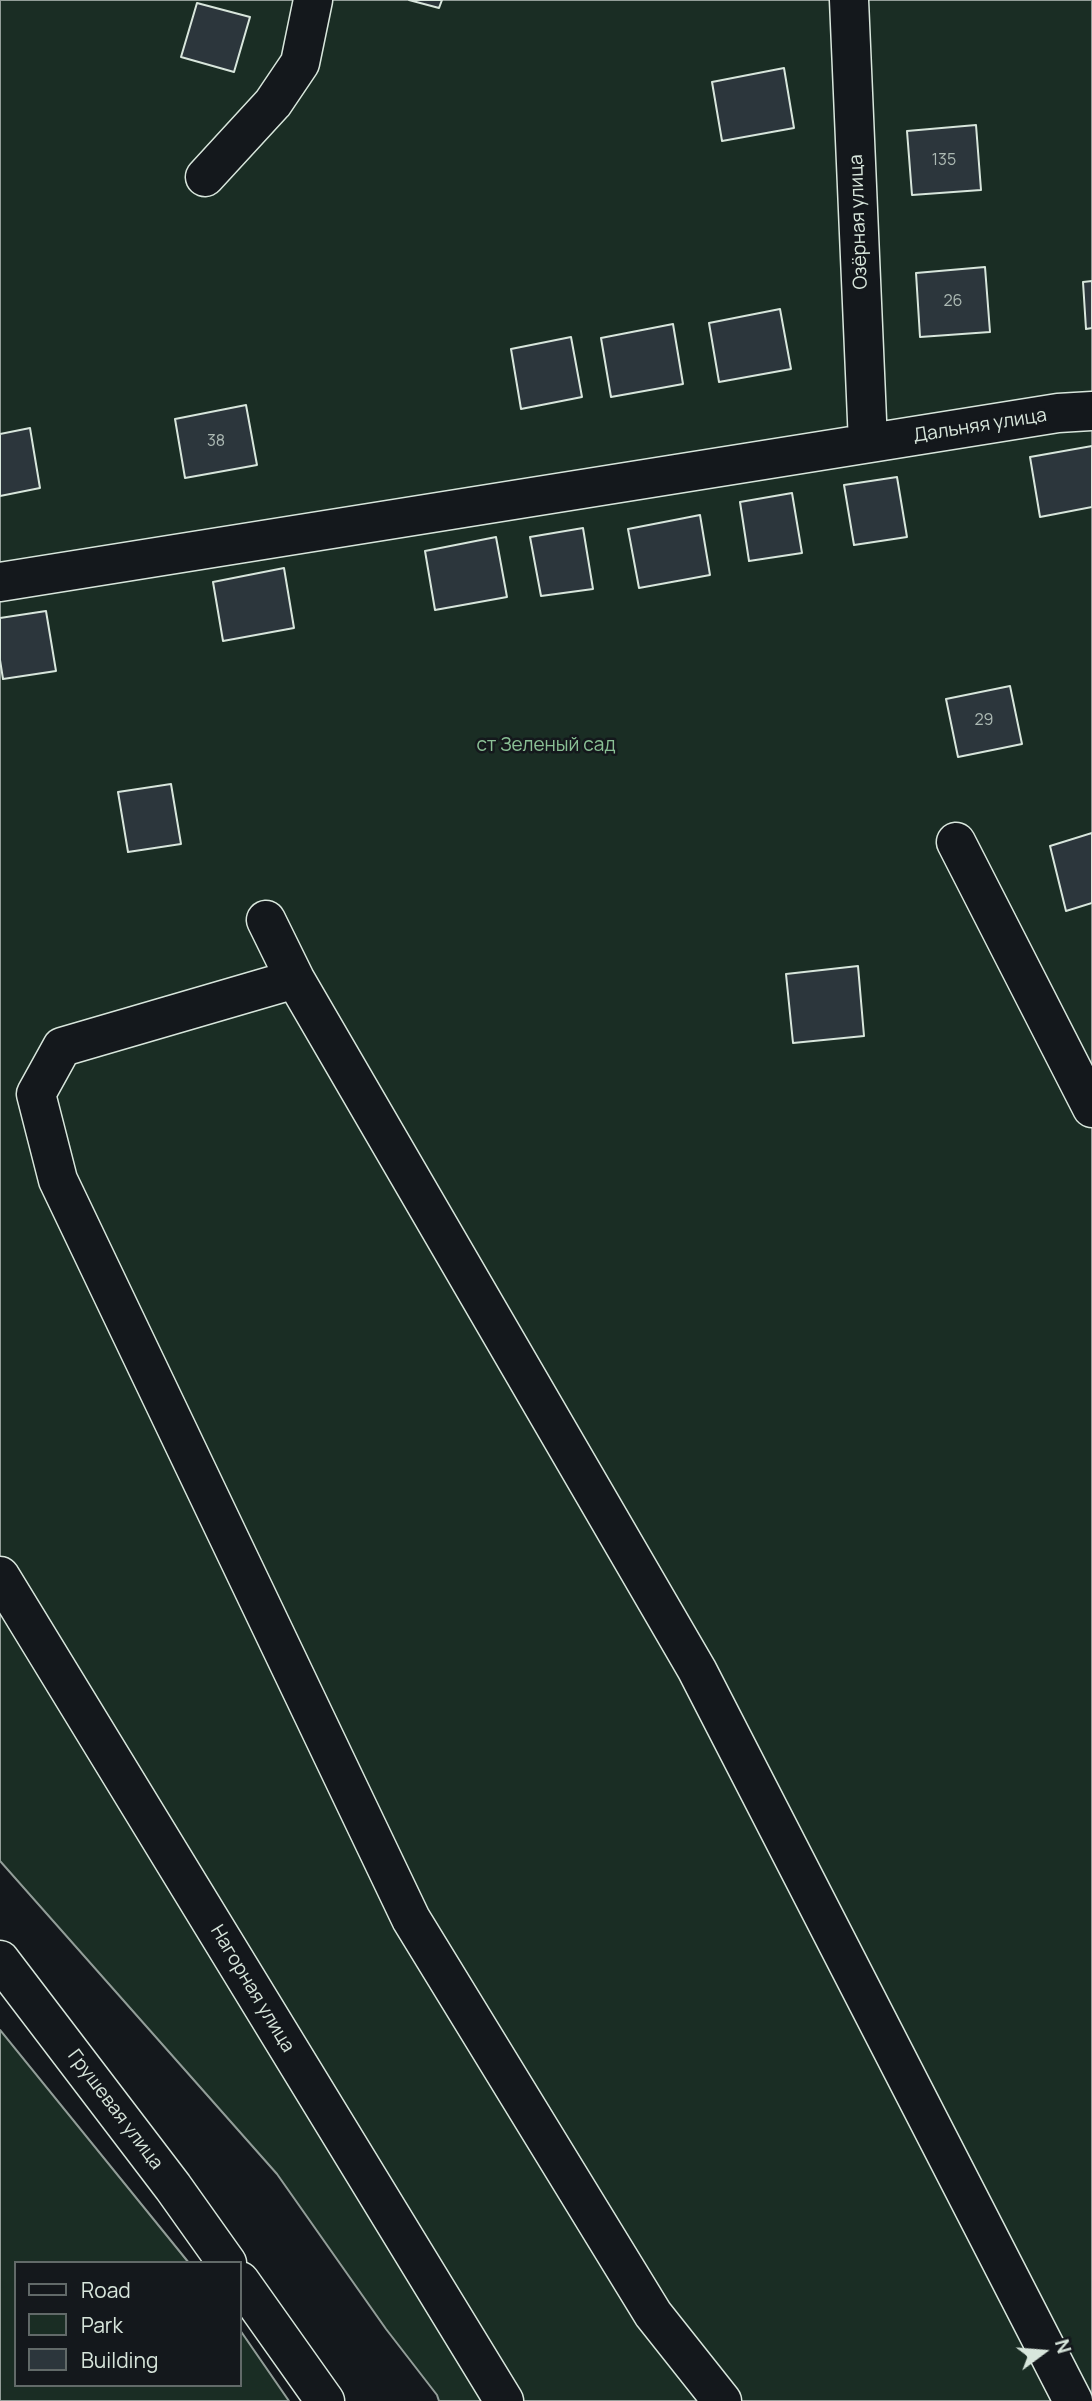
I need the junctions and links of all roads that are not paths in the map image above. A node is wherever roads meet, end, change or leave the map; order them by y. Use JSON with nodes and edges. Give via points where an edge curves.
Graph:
{"nodes":[{"id":1,"x":313,"y":0,"type":"edge"},
{"id":2,"x":849,"y":0,"type":"edge"},
{"id":3,"x":205,"y":177,"type":"dead end"},
{"id":4,"x":1092,"y":411,"type":"edge"},
{"id":5,"x":868,"y":443,"type":"junction"},
{"id":6,"x":0,"y":582,"type":"edge"},
{"id":7,"x":956,"y":842,"type":"dead end"},
{"id":8,"x":266,"y":920,"type":"dead end"},
{"id":9,"x":295,"y":979,"type":"junction"},
{"id":10,"x":1092,"y":1108,"type":"edge"},
{"id":11,"x":0,"y":1576,"type":"edge"},
{"id":12,"x":0,"y":1960,"type":"edge"},
{"id":13,"x":226,"y":2261,"type":"edge"},
{"id":14,"x":242,"y":2284,"type":"edge"},
{"id":15,"x":325,"y":2401,"type":"edge"},
{"id":16,"x":504,"y":2401,"type":"edge"},
{"id":17,"x":722,"y":2401,"type":"edge"},
{"id":18,"x":1073,"y":2401,"type":"edge"}],
"edges":[{"from":1,"to":3,"type":"street","via":[[300,63],[273,103]]},
{"from":2,"to":5,"type":"street","name":"Озёрная улица"},
{"from":4,"to":5,"type":"street","name":"Дальняя улица"},
{"from":5,"to":6,"type":"street","name":"Дальняя улица"},
{"from":7,"to":10,"type":"street"},
{"from":8,"to":9,"type":"street"},
{"from":9,"to":17,"type":"street","via":[[62,1047],[36,1094],[58,1180],[411,1919],[653,2314]]},
{"from":9,"to":18,"type":"street","via":[[696,1670]]},
{"from":11,"to":16,"type":"street","name":"Нагорная улица"},
{"from":12,"to":13,"type":"street","name":"Грушевая улица"},
{"from":14,"to":15,"type":"street"}]}
